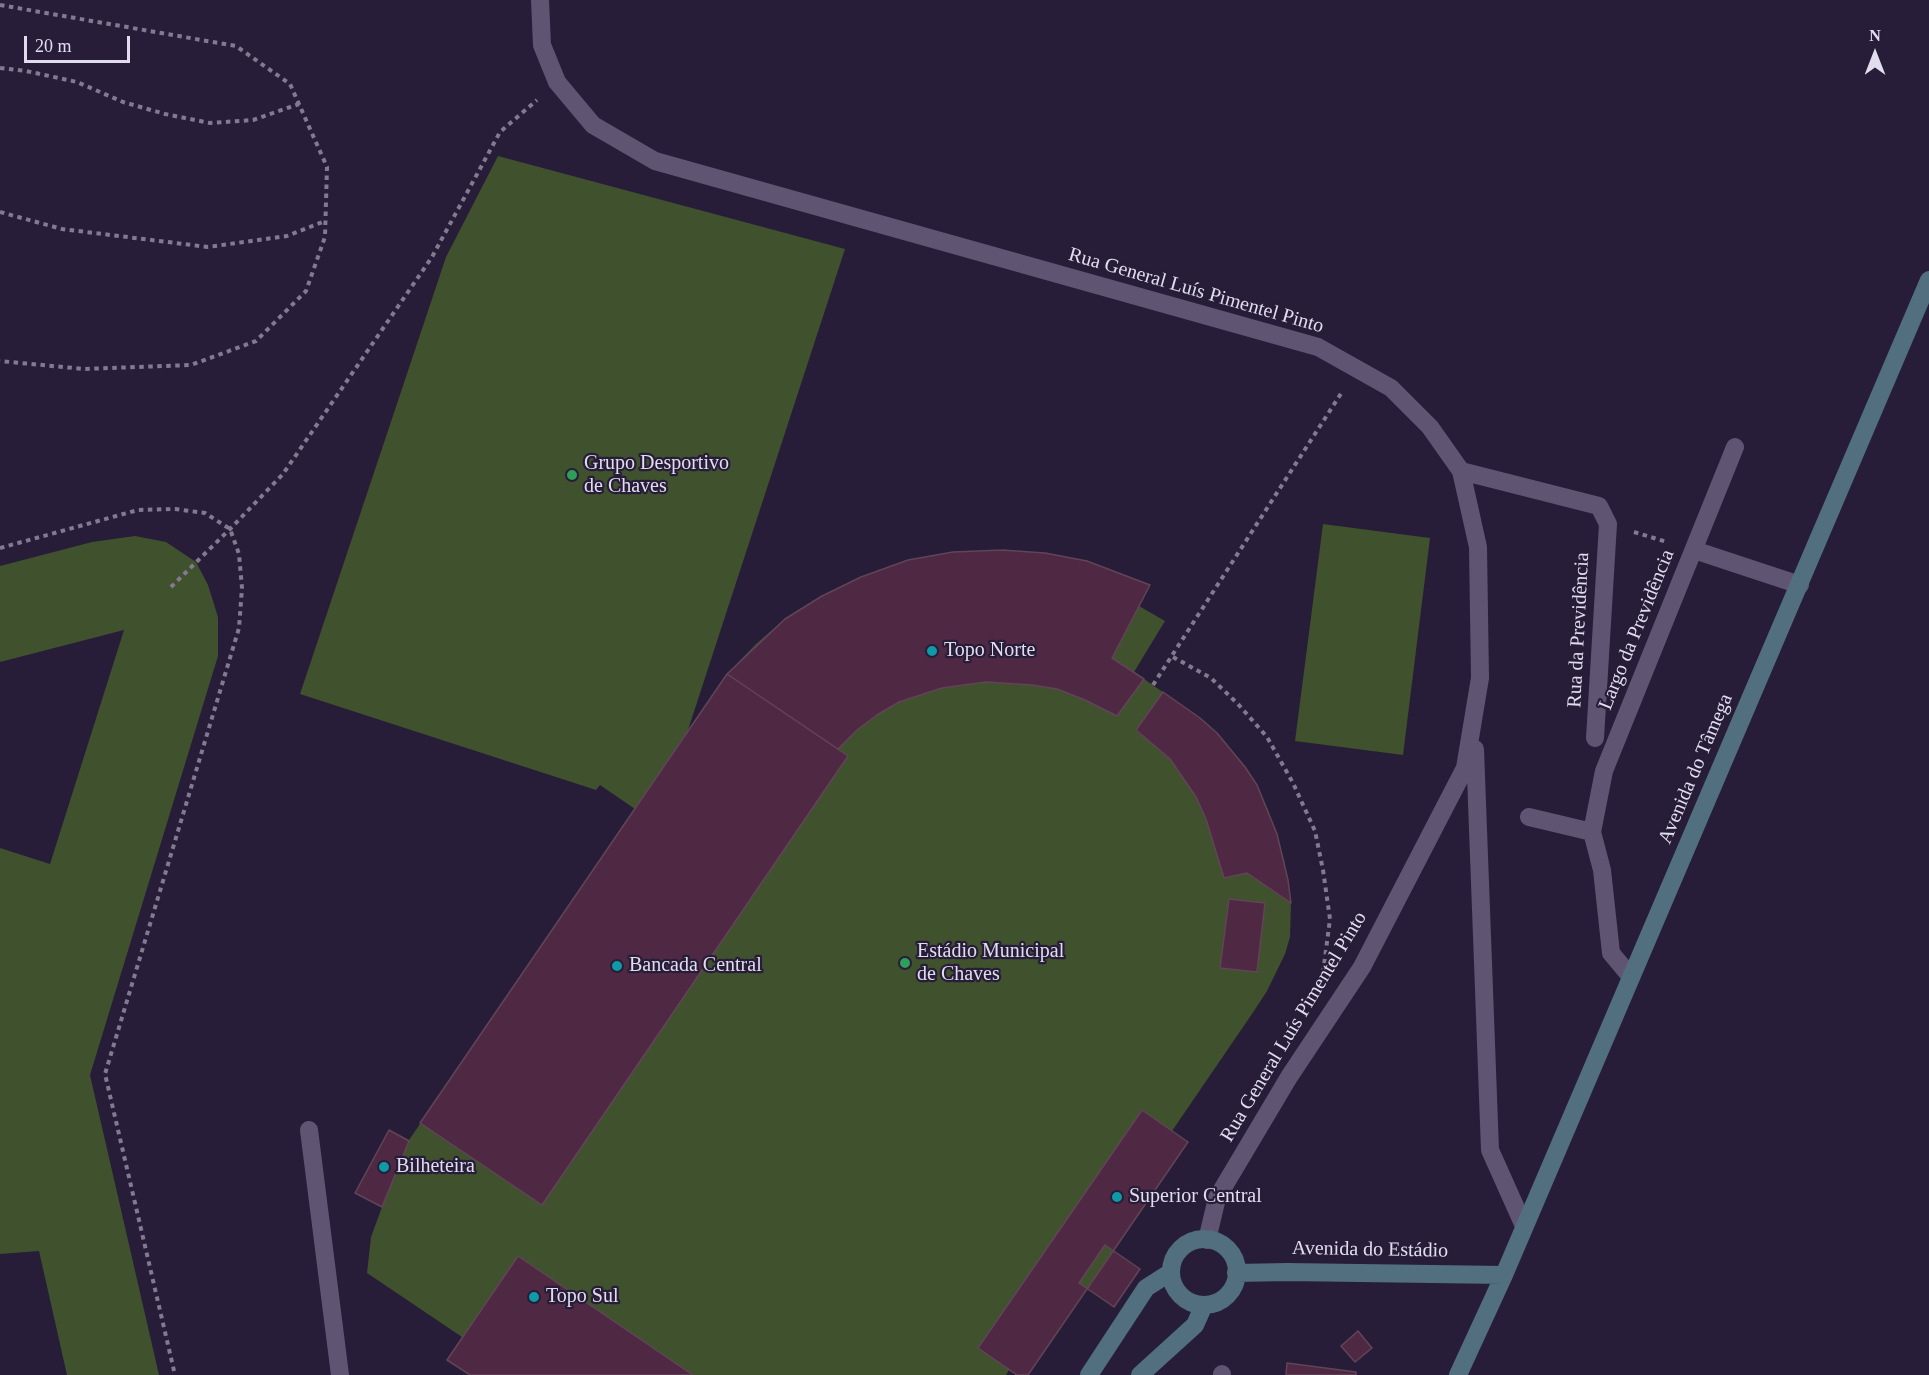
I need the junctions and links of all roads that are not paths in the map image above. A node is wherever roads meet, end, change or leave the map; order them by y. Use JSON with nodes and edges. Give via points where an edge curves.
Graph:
{"nodes":[{"id":1,"x":540,"y":0,"type":"edge"},
{"id":2,"x":1929,"y":280,"type":"edge"},
{"id":3,"x":1735,"y":447,"type":"dead end"},
{"id":4,"x":1461,"y":471,"type":"junction"},
{"id":5,"x":1694,"y":550,"type":"junction"},
{"id":6,"x":1800,"y":585,"type":"junction"},
{"id":7,"x":1474,"y":714,"type":"junction"},
{"id":8,"x":1595,"y":738,"type":"dead end"},
{"id":9,"x":1529,"y":818,"type":"dead end"},
{"id":10,"x":1592,"y":832,"type":"junction"},
{"id":11,"x":1631,"y":977,"type":"junction"},
{"id":12,"x":309,"y":1130,"type":"dead end"},
{"id":13,"x":1524,"y":1226,"type":"junction"},
{"id":14,"x":1207,"y":1240,"type":"junction"},
{"id":15,"x":1171,"y":1272,"type":"junction"},
{"id":16,"x":1236,"y":1273,"type":"junction"},
{"id":17,"x":1504,"y":1275,"type":"junction"},
{"id":18,"x":1204,"y":1305,"type":"junction"},
{"id":19,"x":340,"y":1375,"type":"edge"},
{"id":20,"x":1089,"y":1375,"type":"edge"},
{"id":21,"x":1140,"y":1375,"type":"edge"},
{"id":22,"x":1458,"y":1375,"type":"edge"}],
"edges":[{"from":1,"to":4,"type":"street","name":"Rua General Luís Pimentel Pinto","via":[[542,45],[557,82],[593,125],[655,161],[1318,347],[1391,388],[1430,427]]},
{"from":2,"to":6,"type":"main road","name":"Avenida do Tâmega"},
{"from":3,"to":5,"type":"street","name":"Largo da Previdência"},
{"from":4,"to":7,"type":"street","name":"Rua General Luís Pimentel Pinto","via":[[1478,547],[1480,678]]},
{"from":4,"to":8,"type":"street","name":"Rua da Previdência","via":[[1599,506],[1608,524]]},
{"from":5,"to":6,"type":"street"},
{"from":5,"to":10,"type":"street","name":"Largo da Previdência","via":[[1604,771]]},
{"from":6,"to":11,"type":"main road","name":"Avenida do Tâmega"},
{"from":7,"to":13,"type":"street","via":[[1490,1150]]},
{"from":7,"to":14,"type":"street","name":"Rua General Luís Pimentel Pinto","via":[[1465,768],[1362,968],[1289,1077],[1217,1198]]},
{"from":9,"to":10,"type":"street"},
{"from":10,"to":11,"type":"street","via":[[1602,870],[1611,953]]},
{"from":11,"to":13,"type":"main road","name":"Avenida do Tâmega"},
{"from":12,"to":19,"type":"street"},
{"from":13,"to":17,"type":"main road","name":"Avenida do Tâmega"},
{"from":14,"to":15,"type":"main road","via":[[1196,1240],[1178,1252]]},
{"from":14,"to":16,"type":"main road","via":[[1228,1250]]},
{"from":15,"to":18,"type":"main road","via":[[1177,1292],[1184,1299]]},
{"from":15,"to":20,"type":"main road","via":[[1146,1288]]},
{"from":16,"to":17,"type":"main road","name":"Avenida do Estádio"},
{"from":16,"to":18,"type":"main road","via":[[1227,1296]]},
{"from":17,"to":22,"type":"main road","name":"Avenida do Tâmega"},
{"from":18,"to":21,"type":"main road","via":[[1196,1325]]}]}
